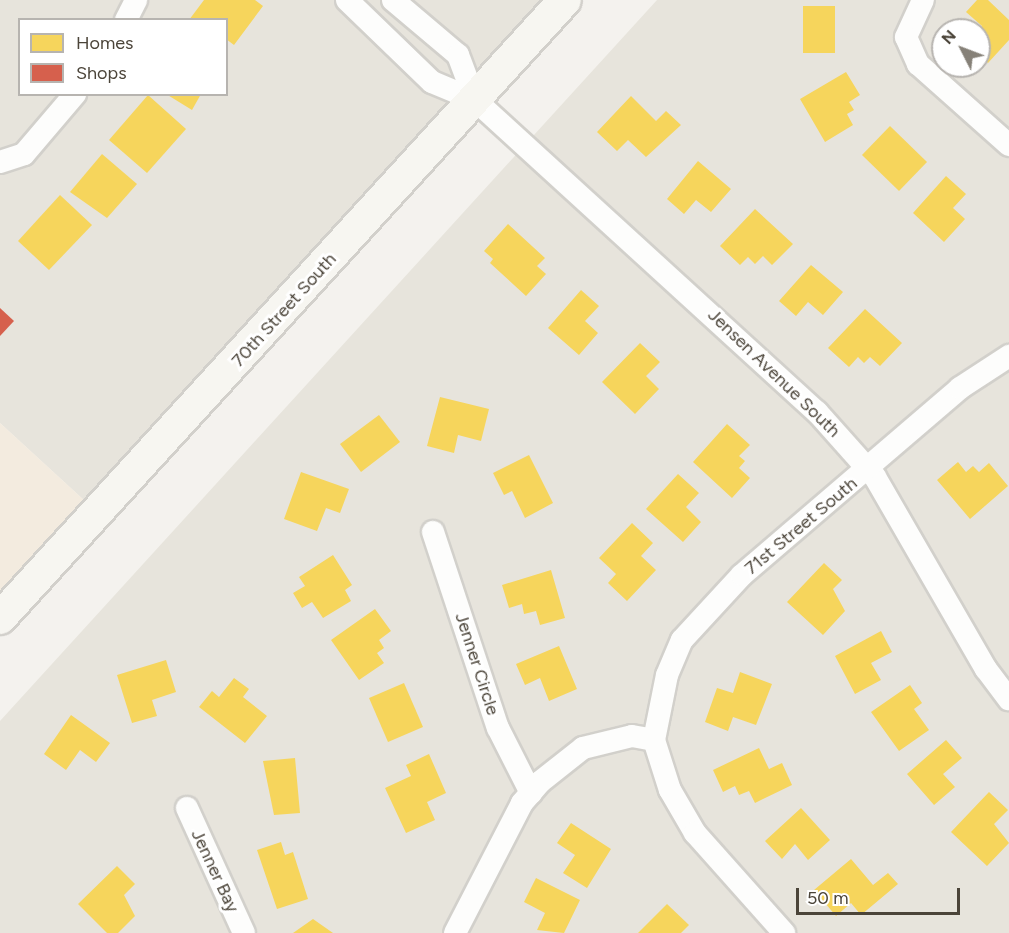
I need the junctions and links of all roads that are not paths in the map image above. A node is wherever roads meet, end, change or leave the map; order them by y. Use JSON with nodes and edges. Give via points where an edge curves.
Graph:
{"nodes":[{"id":1,"x":136,"y":0,"type":"edge"},
{"id":2,"x":347,"y":0,"type":"edge"},
{"id":3,"x":393,"y":0,"type":"edge"},
{"id":4,"x":565,"y":0,"type":"edge"},
{"id":5,"x":923,"y":0,"type":"edge"},
{"id":6,"x":127,"y":18,"type":"edge"},
{"id":7,"x":73,"y":96,"type":"edge"},
{"id":8,"x":475,"y":100,"type":"junction"},
{"id":9,"x":1009,"y":145,"type":"edge"},
{"id":10,"x":0,"y":162,"type":"edge"},
{"id":11,"x":1009,"y":356,"type":"edge"},
{"id":12,"x":868,"y":469,"type":"junction"},
{"id":13,"x":433,"y":532,"type":"dead end"},
{"id":14,"x":0,"y":618,"type":"edge"},
{"id":15,"x":1009,"y":699,"type":"edge"},
{"id":16,"x":654,"y":740,"type":"junction"},
{"id":17,"x":531,"y":793,"type":"junction"},
{"id":18,"x":187,"y":808,"type":"dead end"},
{"id":19,"x":244,"y":933,"type":"edge"},
{"id":20,"x":454,"y":933,"type":"edge"},
{"id":21,"x":784,"y":933,"type":"edge"}],
"edges":[{"from":1,"to":6,"type":"street"},
{"from":2,"to":8,"type":"street","name":"Jensen Avenue South","via":[[432,82]]},
{"from":3,"to":8,"type":"street","name":"Jensen Avenue South","via":[[458,55]]},
{"from":4,"to":8,"type":"main road","name":"70th Street South"},
{"from":5,"to":9,"type":"street","via":[[906,37],[918,64]]},
{"from":7,"to":10,"type":"street","via":[[24,154]]},
{"from":8,"to":12,"type":"street","name":"Jensen Avenue South","via":[[665,269],[817,412]]},
{"from":8,"to":14,"type":"main road","name":"70th Street South"},
{"from":11,"to":12,"type":"street","name":"71st Street South","via":[[960,388]]},
{"from":12,"to":15,"type":"street","name":"Jensen Avenue South"},
{"from":12,"to":16,"type":"street","name":"71st Street South","via":[[742,575],[682,640],[667,675]]},
{"from":13,"to":17,"type":"street","name":"Jenner Circle","via":[[498,728]]},
{"from":16,"to":17,"type":"street","via":[[632,736],[583,748]]},
{"from":16,"to":21,"type":"street","via":[[670,790],[695,833]]},
{"from":17,"to":20,"type":"street"},
{"from":18,"to":19,"type":"street","name":"Jenner Bay"}]}
